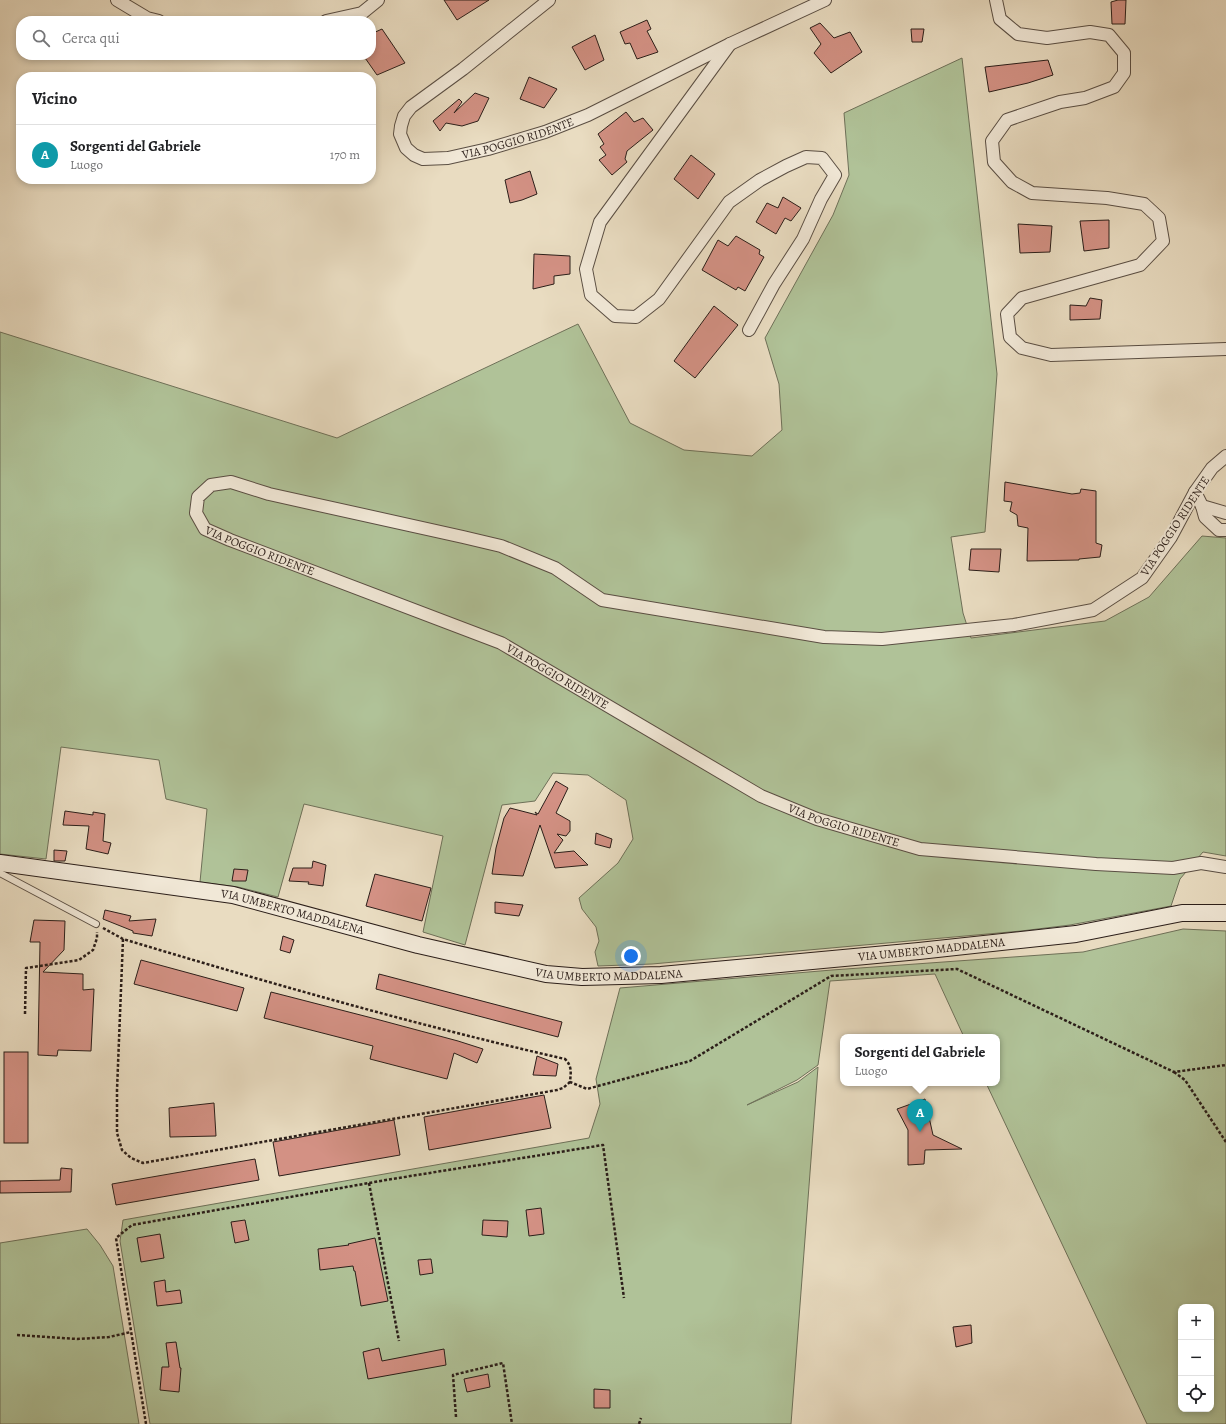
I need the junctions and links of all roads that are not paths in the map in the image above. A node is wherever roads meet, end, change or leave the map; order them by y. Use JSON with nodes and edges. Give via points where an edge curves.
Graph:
{"nodes":[{"id":1,"x":117,"y":0,"type":"edge"},
{"id":2,"x":378,"y":0,"type":"edge"},
{"id":3,"x":549,"y":0,"type":"edge"},
{"id":4,"x":825,"y":0,"type":"edge"},
{"id":5,"x":996,"y":0,"type":"edge"},
{"id":6,"x":144,"y":16,"type":"edge"},
{"id":7,"x":348,"y":16,"type":"edge"},
{"id":8,"x":730,"y":44,"type":"junction"},
{"id":9,"x":749,"y":330,"type":"dead end"},
{"id":10,"x":1226,"y":348,"type":"edge"},
{"id":11,"x":1226,"y":456,"type":"edge"},
{"id":12,"x":1195,"y":492,"type":"junction"},
{"id":13,"x":1202,"y":506,"type":"junction"},
{"id":14,"x":1226,"y":514,"type":"edge"},
{"id":15,"x":1226,"y":530,"type":"edge"},
{"id":16,"x":0,"y":863,"type":"edge"},
{"id":17,"x":1226,"y":867,"type":"edge"},
{"id":18,"x":0,"y":873,"type":"edge"},
{"id":19,"x":1226,"y":914,"type":"edge"},
{"id":20,"x":96,"y":924,"type":"road end"}],
"edges":[{"from":1,"to":6,"type":"street"},
{"from":2,"to":7,"type":"street","via":[[362,13]]},
{"from":3,"to":8,"type":"street","name":"VIA POGGIO RIDENTE","via":[[463,70],[411,107],[404,116],[400,134],[406,148],[423,159],[448,158],[545,132],[588,115]]},
{"from":4,"to":8,"type":"street","name":"VIA POGGIO RIDENTE"},
{"from":5,"to":10,"type":"street","via":[[1000,19],[1018,34],[1047,38],[1090,32],[1109,35],[1124,53],[1124,73],[1114,87],[1007,120],[992,141],[994,162],[1012,182],[1032,193],[1107,198],[1144,204],[1159,218],[1163,241],[1140,264],[1022,298],[1007,314],[1010,337],[1022,348],[1051,354]]},
{"from":8,"to":9,"type":"street","via":[[600,222],[586,269],[591,295],[615,316],[636,317],[659,299],[729,202],[760,180],[786,166],[806,157],[822,158],[835,175],[803,239]]},
{"from":11,"to":12,"type":"street","name":"VIA POGGIO RIDENTE","via":[[1212,468]]},
{"from":12,"to":13,"type":"street"},
{"from":12,"to":17,"type":"street","name":"VIA POGGIO RIDENTE","via":[[1171,536],[1142,578],[1093,610],[1014,625],[882,639],[824,637],[602,600],[555,568],[501,546],[269,494],[231,482],[211,485],[198,497],[196,513],[205,529],[230,540],[501,644],[761,796],[817,820],[920,849],[1096,864],[1173,868],[1201,863]]},
{"from":13,"to":14,"type":"street"},
{"from":13,"to":15,"type":"street","via":[[1205,517],[1220,530]]},
{"from":16,"to":19,"type":"street","name":"VIA UMBERTO MADDALENA","via":[[233,895],[418,945],[546,974],[582,977],[661,974],[919,951],[1076,934],[1182,913]]},
{"from":18,"to":20,"type":"lane"}]}
